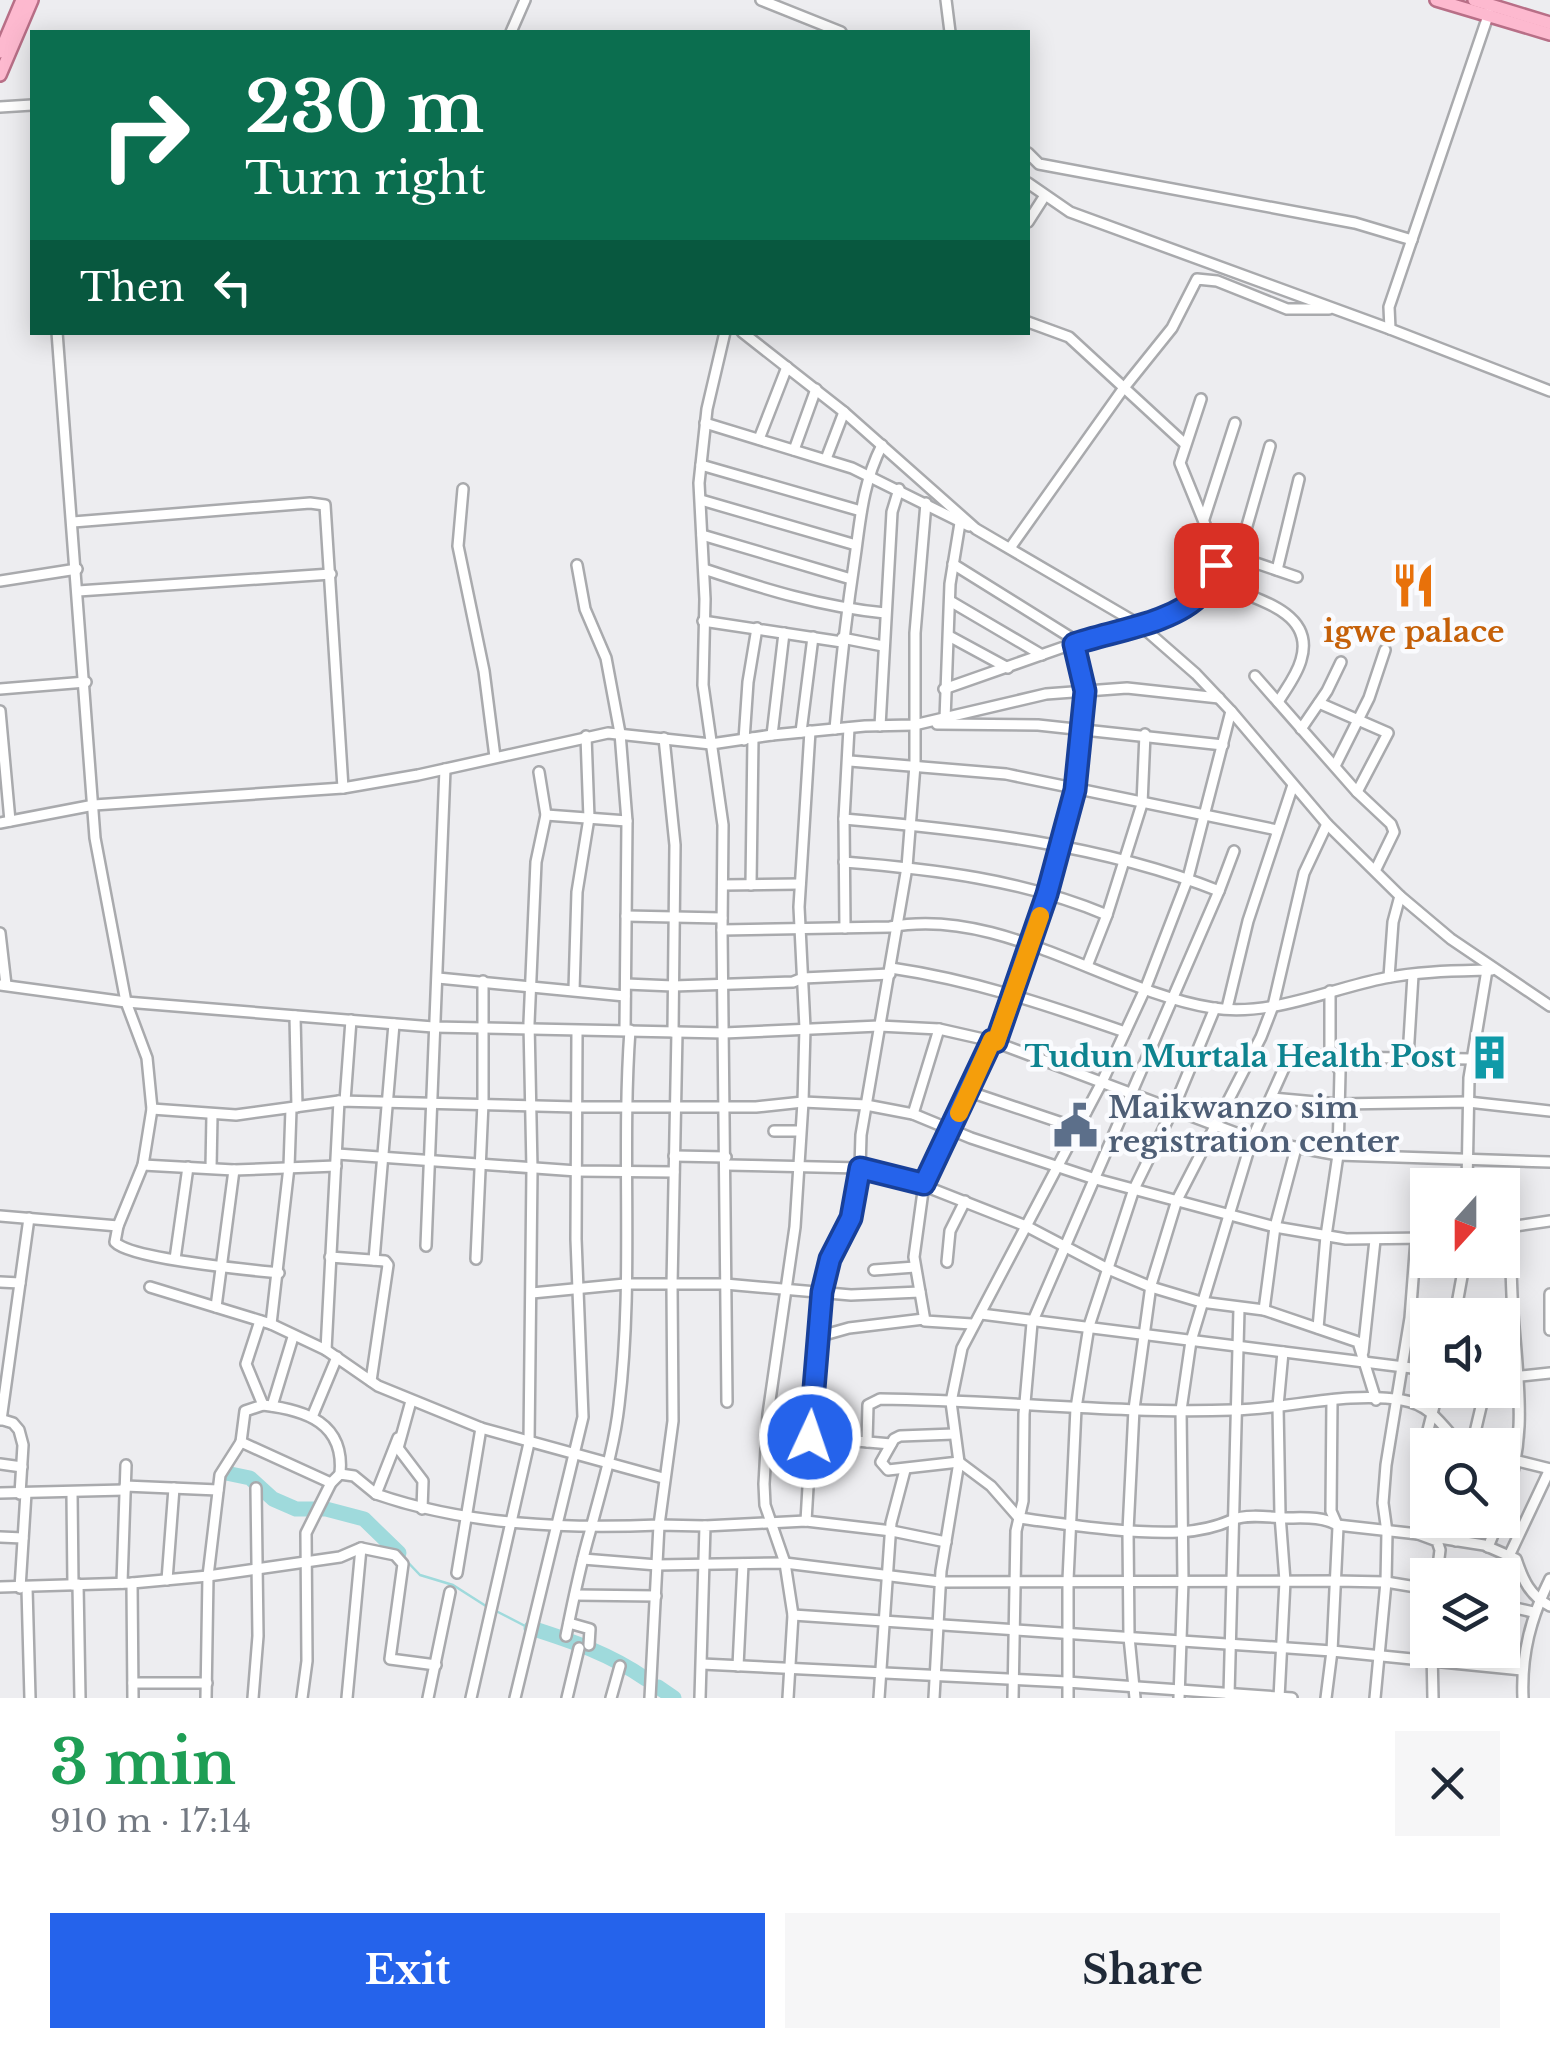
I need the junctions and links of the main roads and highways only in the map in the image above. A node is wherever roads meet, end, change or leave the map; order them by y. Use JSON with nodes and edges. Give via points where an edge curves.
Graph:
{"nodes":[{"id":1,"x":22,"y":0,"type":"edge"},
{"id":2,"x":32,"y":0,"type":"edge"},
{"id":3,"x":1436,"y":0,"type":"edge"},
{"id":4,"x":1474,"y":0,"type":"edge"},
{"id":5,"x":1490,"y":10,"type":"junction"},
{"id":6,"x":1523,"y":20,"type":"junction"},
{"id":7,"x":1550,"y":23,"type":"edge"},
{"id":8,"x":1550,"y":34,"type":"edge"},
{"id":9,"x":0,"y":52,"type":"edge"},
{"id":10,"x":0,"y":75,"type":"edge"}],
"edges":[{"from":1,"to":9,"type":"main road"},
{"from":2,"to":10,"type":"main road"},
{"from":3,"to":5,"type":"main road"},
{"from":4,"to":5,"type":"main road"},
{"from":5,"to":6,"type":"main road"},
{"from":6,"to":7,"type":"main road"},
{"from":6,"to":8,"type":"main road"}]}
